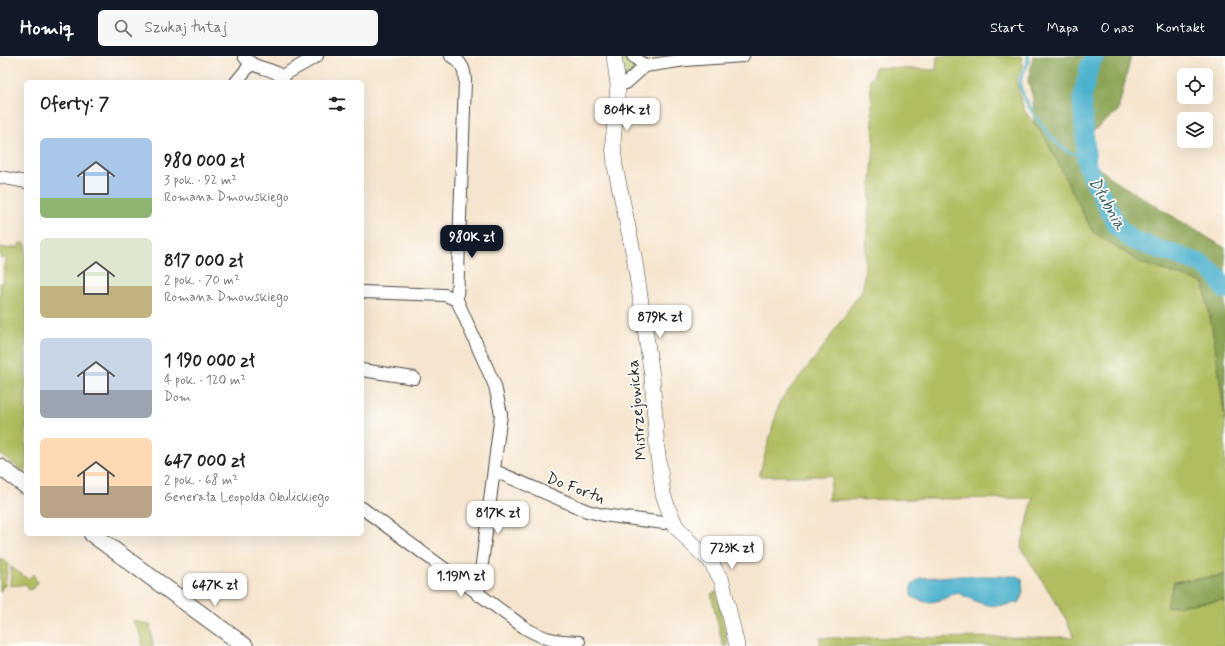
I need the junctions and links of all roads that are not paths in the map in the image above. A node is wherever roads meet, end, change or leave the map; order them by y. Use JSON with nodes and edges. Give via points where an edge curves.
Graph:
{"nodes":[{"id":1,"x":317,"y":56,"type":"edge"},
{"id":2,"x":450,"y":56,"type":"edge"},
{"id":3,"x":614,"y":56,"type":"edge"},
{"id":4,"x":633,"y":56,"type":"edge"},
{"id":5,"x":743,"y":56,"type":"edge"},
{"id":6,"x":248,"y":60,"type":"edge"},
{"id":7,"x":645,"y":66,"type":"junction"},
{"id":8,"x":283,"y":79,"type":"edge"},
{"id":9,"x":237,"y":80,"type":"edge"},
{"id":10,"x":618,"y":85,"type":"junction"},
{"id":11,"x":0,"y":177,"type":"edge"},
{"id":12,"x":24,"y":182,"type":"edge"},
{"id":13,"x":364,"y":292,"type":"edge"},
{"id":14,"x":457,"y":300,"type":"junction"},
{"id":15,"x":364,"y":370,"type":"edge"},
{"id":16,"x":414,"y":378,"type":"dead end"},
{"id":17,"x":0,"y":467,"type":"edge"},
{"id":18,"x":495,"y":471,"type":"junction"},
{"id":19,"x":24,"y":485,"type":"edge"},
{"id":20,"x":364,"y":510,"type":"edge"},
{"id":21,"x":672,"y":520,"type":"junction"},
{"id":22,"x":95,"y":536,"type":"edge"},
{"id":23,"x":478,"y":595,"type":"junction"},
{"id":24,"x":579,"y":642,"type":"dead end"},
{"id":25,"x":245,"y":646,"type":"edge"},
{"id":26,"x":737,"y":646,"type":"edge"}],
"edges":[{"from":1,"to":8,"type":"street"},
{"from":2,"to":14,"type":"street","via":[[457,60],[465,71]]},
{"from":3,"to":10,"type":"street","name":"Mistrzejowicka"},
{"from":4,"to":7,"type":"street"},
{"from":5,"to":7,"type":"street"},
{"from":6,"to":8,"type":"street","via":[[277,72]]},
{"from":6,"to":9,"type":"street"},
{"from":7,"to":10,"type":"street","via":[[626,83]]},
{"from":10,"to":21,"type":"street","name":"Mistrzejowicka","via":[[613,143],[615,166],[634,256],[652,376],[660,477]]},
{"from":11,"to":12,"type":"street"},
{"from":13,"to":14,"type":"street","via":[[445,295]]},
{"from":14,"to":18,"type":"street","via":[[500,404]]},
{"from":15,"to":16,"type":"street"},
{"from":17,"to":19,"type":"main road"},
{"from":18,"to":21,"type":"street","name":"Do Fortu","via":[[587,511],[664,523]]},
{"from":18,"to":23,"type":"street"},
{"from":20,"to":23,"type":"street"},
{"from":21,"to":26,"type":"street","name":"Mistrzejowicka","via":[[684,537],[705,555],[719,574],[725,589]]},
{"from":22,"to":25,"type":"main road"},
{"from":23,"to":24,"type":"street","via":[[544,638]]}]}
